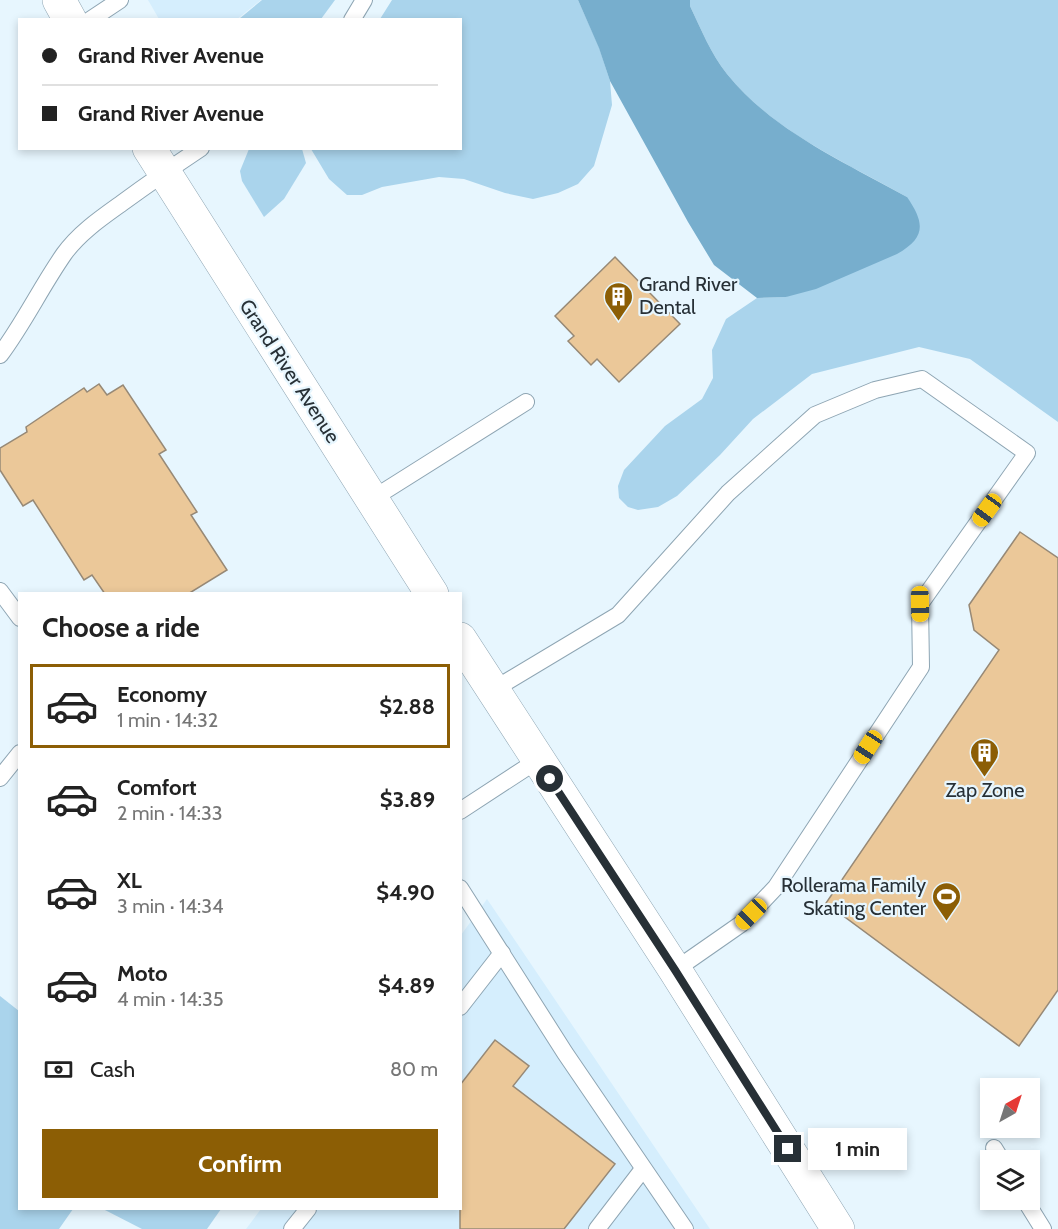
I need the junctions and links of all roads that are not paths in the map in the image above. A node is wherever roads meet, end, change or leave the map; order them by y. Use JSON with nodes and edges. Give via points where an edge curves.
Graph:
{"nodes":[{"id":1,"x":59,"y":0,"type":"edge"},
{"id":2,"x":120,"y":0,"type":"edge"},
{"id":3,"x":364,"y":0,"type":"edge"},
{"id":4,"x":69,"y":18,"type":"edge"},
{"id":5,"x":93,"y":18,"type":"edge"},
{"id":6,"x":353,"y":18,"type":"edge"},
{"id":7,"x":194,"y":150,"type":"edge"},
{"id":8,"x":156,"y":161,"type":"edge"},
{"id":9,"x":0,"y":355,"type":"edge"},
{"id":10,"x":526,"y":402,"type":"dead end"},
{"id":11,"x":372,"y":499,"type":"junction"},
{"id":12,"x":0,"y":591,"type":"edge"},
{"id":13,"x":431,"y":592,"type":"edge"},
{"id":14,"x":18,"y":615,"type":"edge"},
{"id":15,"x":462,"y":642,"type":"edge"},
{"id":16,"x":493,"y":690,"type":"junction"},
{"id":17,"x":18,"y":756,"type":"edge"},
{"id":18,"x":538,"y":760,"type":"junction"},
{"id":19,"x":0,"y":778,"type":"edge"},
{"id":20,"x":462,"y":810,"type":"edge"},
{"id":21,"x":462,"y":891,"type":"edge"},
{"id":22,"x":502,"y":953,"type":"junction"},
{"id":23,"x":675,"y":970,"type":"junction"},
{"id":24,"x":462,"y":1004,"type":"edge"},
{"id":25,"x":644,"y":1169,"type":"junction"},
{"id":26,"x":307,"y":1210,"type":"edge"},
{"id":27,"x":1031,"y":1210,"type":"edge"},
{"id":28,"x":292,"y":1229,"type":"edge"},
{"id":29,"x":597,"y":1229,"type":"edge"},
{"id":30,"x":685,"y":1229,"type":"edge"},
{"id":31,"x":838,"y":1229,"type":"edge"},
{"id":32,"x":1043,"y":1229,"type":"edge"}],
"edges":[{"from":1,"to":4,"type":"main road"},
{"from":2,"to":5,"type":"lane"},
{"from":3,"to":6,"type":"lane"},
{"from":7,"to":8,"type":"lane"},
{"from":8,"to":9,"type":"lane","via":[[64,254]]},
{"from":8,"to":11,"type":"main road","name":"Grand River Avenue"},
{"from":10,"to":11,"type":"lane"},
{"from":11,"to":13,"type":"main road","name":"Grand River Avenue"},
{"from":12,"to":14,"type":"lane"},
{"from":15,"to":16,"type":"main road"},
{"from":16,"to":18,"type":"main road"},
{"from":16,"to":23,"type":"lane","via":[[618,615],[728,493],[815,415],[875,390],[922,380],[1027,453],[920,604],[921,667],[776,886],[741,924]]},
{"from":17,"to":19,"type":"lane"},
{"from":18,"to":20,"type":"lane"},
{"from":18,"to":23,"type":"main road"},
{"from":21,"to":22,"type":"lane"},
{"from":22,"to":24,"type":"lane"},
{"from":22,"to":25,"type":"lane"},
{"from":23,"to":31,"type":"main road"},
{"from":25,"to":29,"type":"lane"},
{"from":25,"to":30,"type":"lane"},
{"from":26,"to":28,"type":"lane"},
{"from":27,"to":32,"type":"lane"}]}
